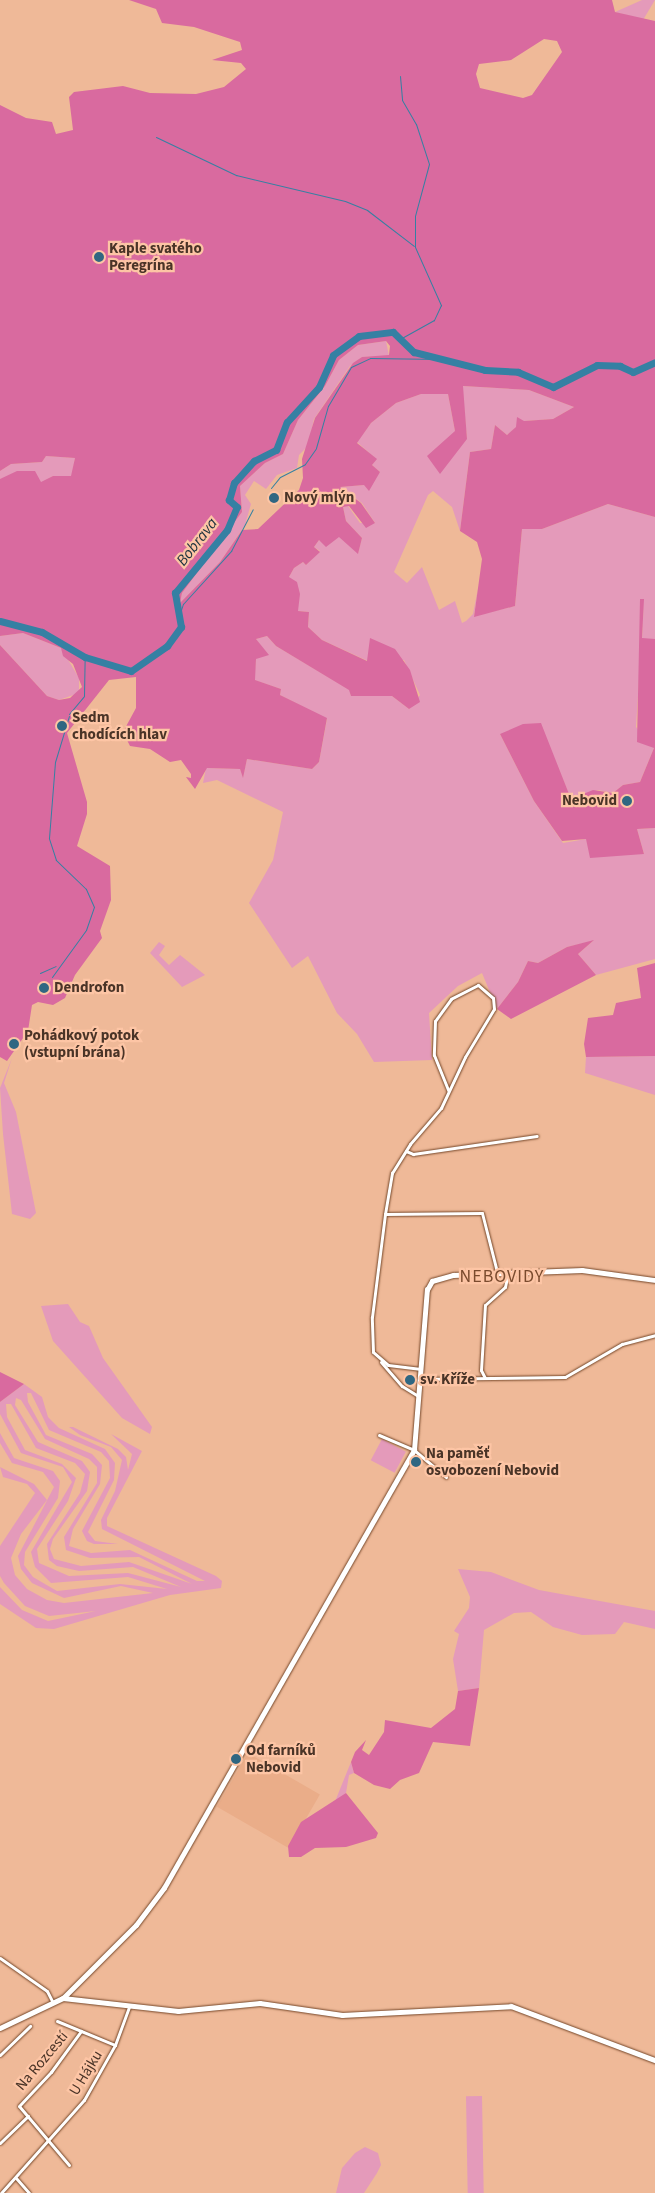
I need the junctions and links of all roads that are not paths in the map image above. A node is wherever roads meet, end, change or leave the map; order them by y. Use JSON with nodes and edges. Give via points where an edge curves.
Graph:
{"nodes":[{"id":1,"x":448,"y":1090,"type":"junction"},
{"id":2,"x":537,"y":1136,"type":"dead end"},
{"id":3,"x":406,"y":1151,"type":"junction"},
{"id":4,"x":385,"y":1214,"type":"junction"},
{"id":5,"x":497,"y":1272,"type":"junction"},
{"id":6,"x":508,"y":1272,"type":"junction"},
{"id":7,"x":655,"y":1280,"type":"edge"},
{"id":8,"x":655,"y":1336,"type":"edge"},
{"id":9,"x":379,"y":1360,"type":"junction"},
{"id":10,"x":421,"y":1369,"type":"junction"},
{"id":11,"x":485,"y":1378,"type":"junction"},
{"id":12,"x":420,"y":1379,"type":"junction"},
{"id":13,"x":419,"y":1397,"type":"junction"},
{"id":14,"x":379,"y":1435,"type":"dead end"},
{"id":15,"x":414,"y":1450,"type":"junction"},
{"id":16,"x":446,"y":1476,"type":"dead end"},
{"id":17,"x":0,"y":1958,"type":"edge"},
{"id":18,"x":63,"y":1998,"type":"junction"},
{"id":19,"x":54,"y":2004,"type":"junction"},
{"id":20,"x":129,"y":2007,"type":"junction"},
{"id":21,"x":57,"y":2021,"type":"dead end"},
{"id":22,"x":30,"y":2026,"type":"dead end"},
{"id":23,"x":0,"y":2028,"type":"edge"},
{"id":24,"x":81,"y":2031,"type":"junction"},
{"id":25,"x":115,"y":2045,"type":"junction"},
{"id":26,"x":0,"y":2055,"type":"edge"},
{"id":27,"x":655,"y":2060,"type":"edge"},
{"id":28,"x":28,"y":2116,"type":"junction"},
{"id":29,"x":50,"y":2142,"type":"junction"},
{"id":30,"x":0,"y":2144,"type":"edge"},
{"id":31,"x":69,"y":2165,"type":"dead end"},
{"id":32,"x":16,"y":2178,"type":"junction"},
{"id":33,"x":1,"y":2193,"type":"edge"},
{"id":34,"x":29,"y":2193,"type":"edge"}],
"edges":[{"from":1,"to":1,"type":"street","via":[[434,1056],[435,1021],[451,999],[478,985],[493,998],[494,1009]]},
{"from":1,"to":3,"type":"street","via":[[438,1114]]},
{"from":2,"to":3,"type":"street","via":[[413,1154]]},
{"from":3,"to":4,"type":"street","via":[[392,1173]]},
{"from":4,"to":5,"type":"street","via":[[482,1213]]},
{"from":4,"to":9,"type":"street","via":[[372,1317],[373,1352]]},
{"from":5,"to":6,"type":"street"},
{"from":5,"to":10,"type":"street","via":[[453,1275],[432,1281],[427,1290]]},
{"from":6,"to":7,"type":"street","via":[[582,1270]]},
{"from":6,"to":11,"type":"street","via":[[505,1287],[484,1304],[481,1370]]},
{"from":8,"to":11,"type":"street","via":[[622,1344],[566,1377]]},
{"from":9,"to":10,"type":"street"},
{"from":9,"to":13,"type":"street","via":[[392,1377]]},
{"from":10,"to":12,"type":"street"},
{"from":11,"to":12,"type":"street"},
{"from":12,"to":13,"type":"street"},
{"from":13,"to":15,"type":"street"},
{"from":14,"to":15,"type":"street"},
{"from":15,"to":16,"type":"street"},
{"from":15,"to":18,"type":"street","via":[[164,1888],[136,1925]]},
{"from":17,"to":19,"type":"street","via":[[47,1992]]},
{"from":18,"to":19,"type":"street"},
{"from":18,"to":20,"type":"street"},
{"from":19,"to":23,"type":"street"},
{"from":20,"to":25,"type":"street","name":"U Hájku"},
{"from":20,"to":27,"type":"street","via":[[178,2011],[260,2003],[342,2015],[511,2006]]},
{"from":21,"to":24,"type":"street","name":"Na Rozcestí"},
{"from":22,"to":26,"type":"street"},
{"from":24,"to":25,"type":"street","name":"Na Rozcestí"},
{"from":24,"to":28,"type":"street","name":"Na Rozcestí","via":[[51,2072],[19,2106]]},
{"from":25,"to":29,"type":"street","name":"U Hájku","via":[[84,2100]]},
{"from":28,"to":29,"type":"street"},
{"from":28,"to":30,"type":"street"},
{"from":29,"to":31,"type":"street"},
{"from":29,"to":32,"type":"street","name":"U Hájku"},
{"from":32,"to":33,"type":"street","name":"U Hájku"},
{"from":32,"to":34,"type":"street"}]}
